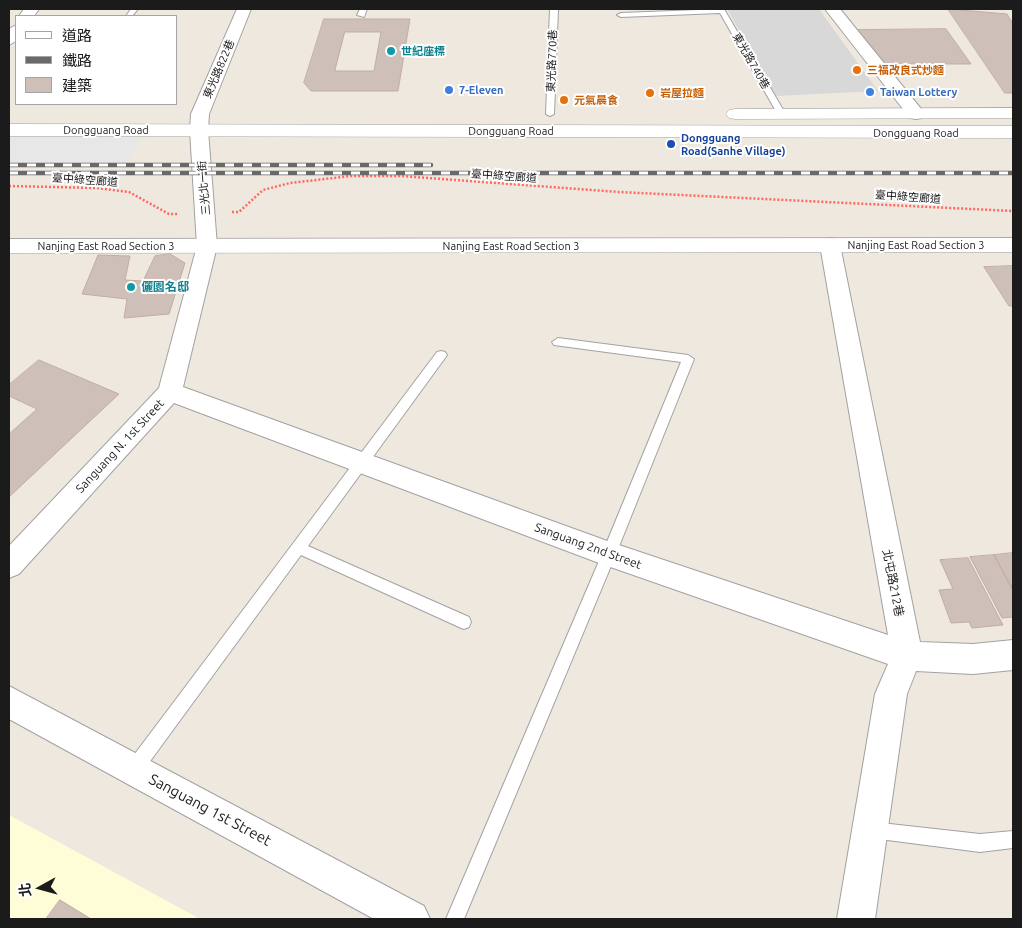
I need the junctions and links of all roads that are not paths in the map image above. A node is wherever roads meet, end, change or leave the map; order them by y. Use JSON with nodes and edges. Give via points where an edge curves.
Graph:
{"nodes":[{"id":1,"x":244,"y":9,"type":"edge"},
{"id":2,"x":554,"y":9,"type":"edge"},
{"id":3,"x":832,"y":9,"type":"edge"},
{"id":4,"x":721,"y":10,"type":"edge"},
{"id":5,"x":621,"y":15,"type":"dead end"},
{"id":6,"x":9,"y":113,"type":"edge"},
{"id":7,"x":781,"y":113,"type":"junction"},
{"id":8,"x":1013,"y":113,"type":"edge"},
{"id":9,"x":550,"y":114,"type":"junction"},
{"id":10,"x":608,"y":114,"type":"dead end"},
{"id":11,"x":714,"y":114,"type":"dead end"},
{"id":12,"x":916,"y":114,"type":"junction"},
{"id":13,"x":199,"y":122,"type":"junction"},
{"id":14,"x":9,"y":130,"type":"edge"},
{"id":15,"x":1013,"y":132,"type":"edge"},
{"id":16,"x":830,"y":245,"type":"junction"},
{"id":17,"x":1013,"y":245,"type":"edge"},
{"id":18,"x":9,"y":246,"type":"edge"},
{"id":19,"x":207,"y":246,"type":"junction"},
{"id":20,"x":558,"y":342,"type":"dead end"},
{"id":21,"x":441,"y":354,"type":"dead end"},
{"id":22,"x":170,"y":392,"type":"junction"},
{"id":23,"x":360,"y":462,"type":"junction"},
{"id":24,"x":299,"y":548,"type":"junction"},
{"id":25,"x":609,"y":554,"type":"junction"},
{"id":26,"x":9,"y":565,"type":"edge"},
{"id":27,"x":464,"y":622,"type":"dead end"},
{"id":28,"x":1013,"y":654,"type":"edge"},
{"id":29,"x":906,"y":656,"type":"junction"},
{"id":30,"x":9,"y":702,"type":"edge"},
{"id":31,"x":134,"y":770,"type":"junction"},
{"id":32,"x":869,"y":829,"type":"junction"},
{"id":33,"x":1013,"y":840,"type":"edge"},
{"id":34,"x":411,"y":919,"type":"edge"},
{"id":35,"x":455,"y":919,"type":"edge"},
{"id":36,"x":856,"y":919,"type":"edge"}],
"edges":[{"from":1,"to":13,"type":"street","name":"東光路822巷"},
{"from":2,"to":9,"type":"lane","name":"東光路770巷"},
{"from":3,"to":12,"type":"street"},
{"from":4,"to":5,"type":"lane"},
{"from":4,"to":7,"type":"lane","name":"東光路740巷"},
{"from":6,"to":13,"type":"street","name":"Dongguang Road"},
{"from":7,"to":11,"type":"street","name":"Dongguang Road"},
{"from":7,"to":12,"type":"street","name":"Dongguang Road"},
{"from":8,"to":12,"type":"street","name":"Dongguang Road"},
{"from":9,"to":10,"type":"street","name":"Dongguang Road"},
{"from":9,"to":13,"type":"street","name":"Dongguang Road"},
{"from":13,"to":14,"type":"street","name":"Dongguang Road"},
{"from":13,"to":15,"type":"street","name":"Dongguang Road"},
{"from":13,"to":19,"type":"street","name":"三光北一街"},
{"from":16,"to":17,"type":"street","name":"Nanjing East Road Section 3"},
{"from":16,"to":19,"type":"street","name":"Nanjing East Road Section 3"},
{"from":16,"to":29,"type":"street","name":"北屯路212巷"},
{"from":18,"to":19,"type":"street","name":"Nanjing East Road Section 3"},
{"from":19,"to":22,"type":"street","name":"Sanguang N. 1st Street"},
{"from":20,"to":25,"type":"lane","via":[[688,359]]},
{"from":21,"to":23,"type":"lane"},
{"from":22,"to":23,"type":"street","name":"Sanguang 2nd Street"},
{"from":22,"to":26,"type":"street","name":"Sanguang N. 1st Street"},
{"from":23,"to":24,"type":"lane"},
{"from":23,"to":25,"type":"street","name":"Sanguang 2nd Street"},
{"from":24,"to":27,"type":"lane"},
{"from":24,"to":31,"type":"lane"},
{"from":25,"to":29,"type":"street","name":"Sanguang 2nd Street"},
{"from":25,"to":35,"type":"lane"},
{"from":28,"to":29,"type":"street","name":"Sanguang 2nd Street","via":[[973,659]]},
{"from":29,"to":32,"type":"street","via":[[891,694]]},
{"from":30,"to":31,"type":"street","name":"Sanguang 1st Street"},
{"from":31,"to":34,"type":"street","name":"Sanguang 1st Street"},
{"from":32,"to":33,"type":"lane","via":[[980,843]]},
{"from":32,"to":36,"type":"street"}]}
